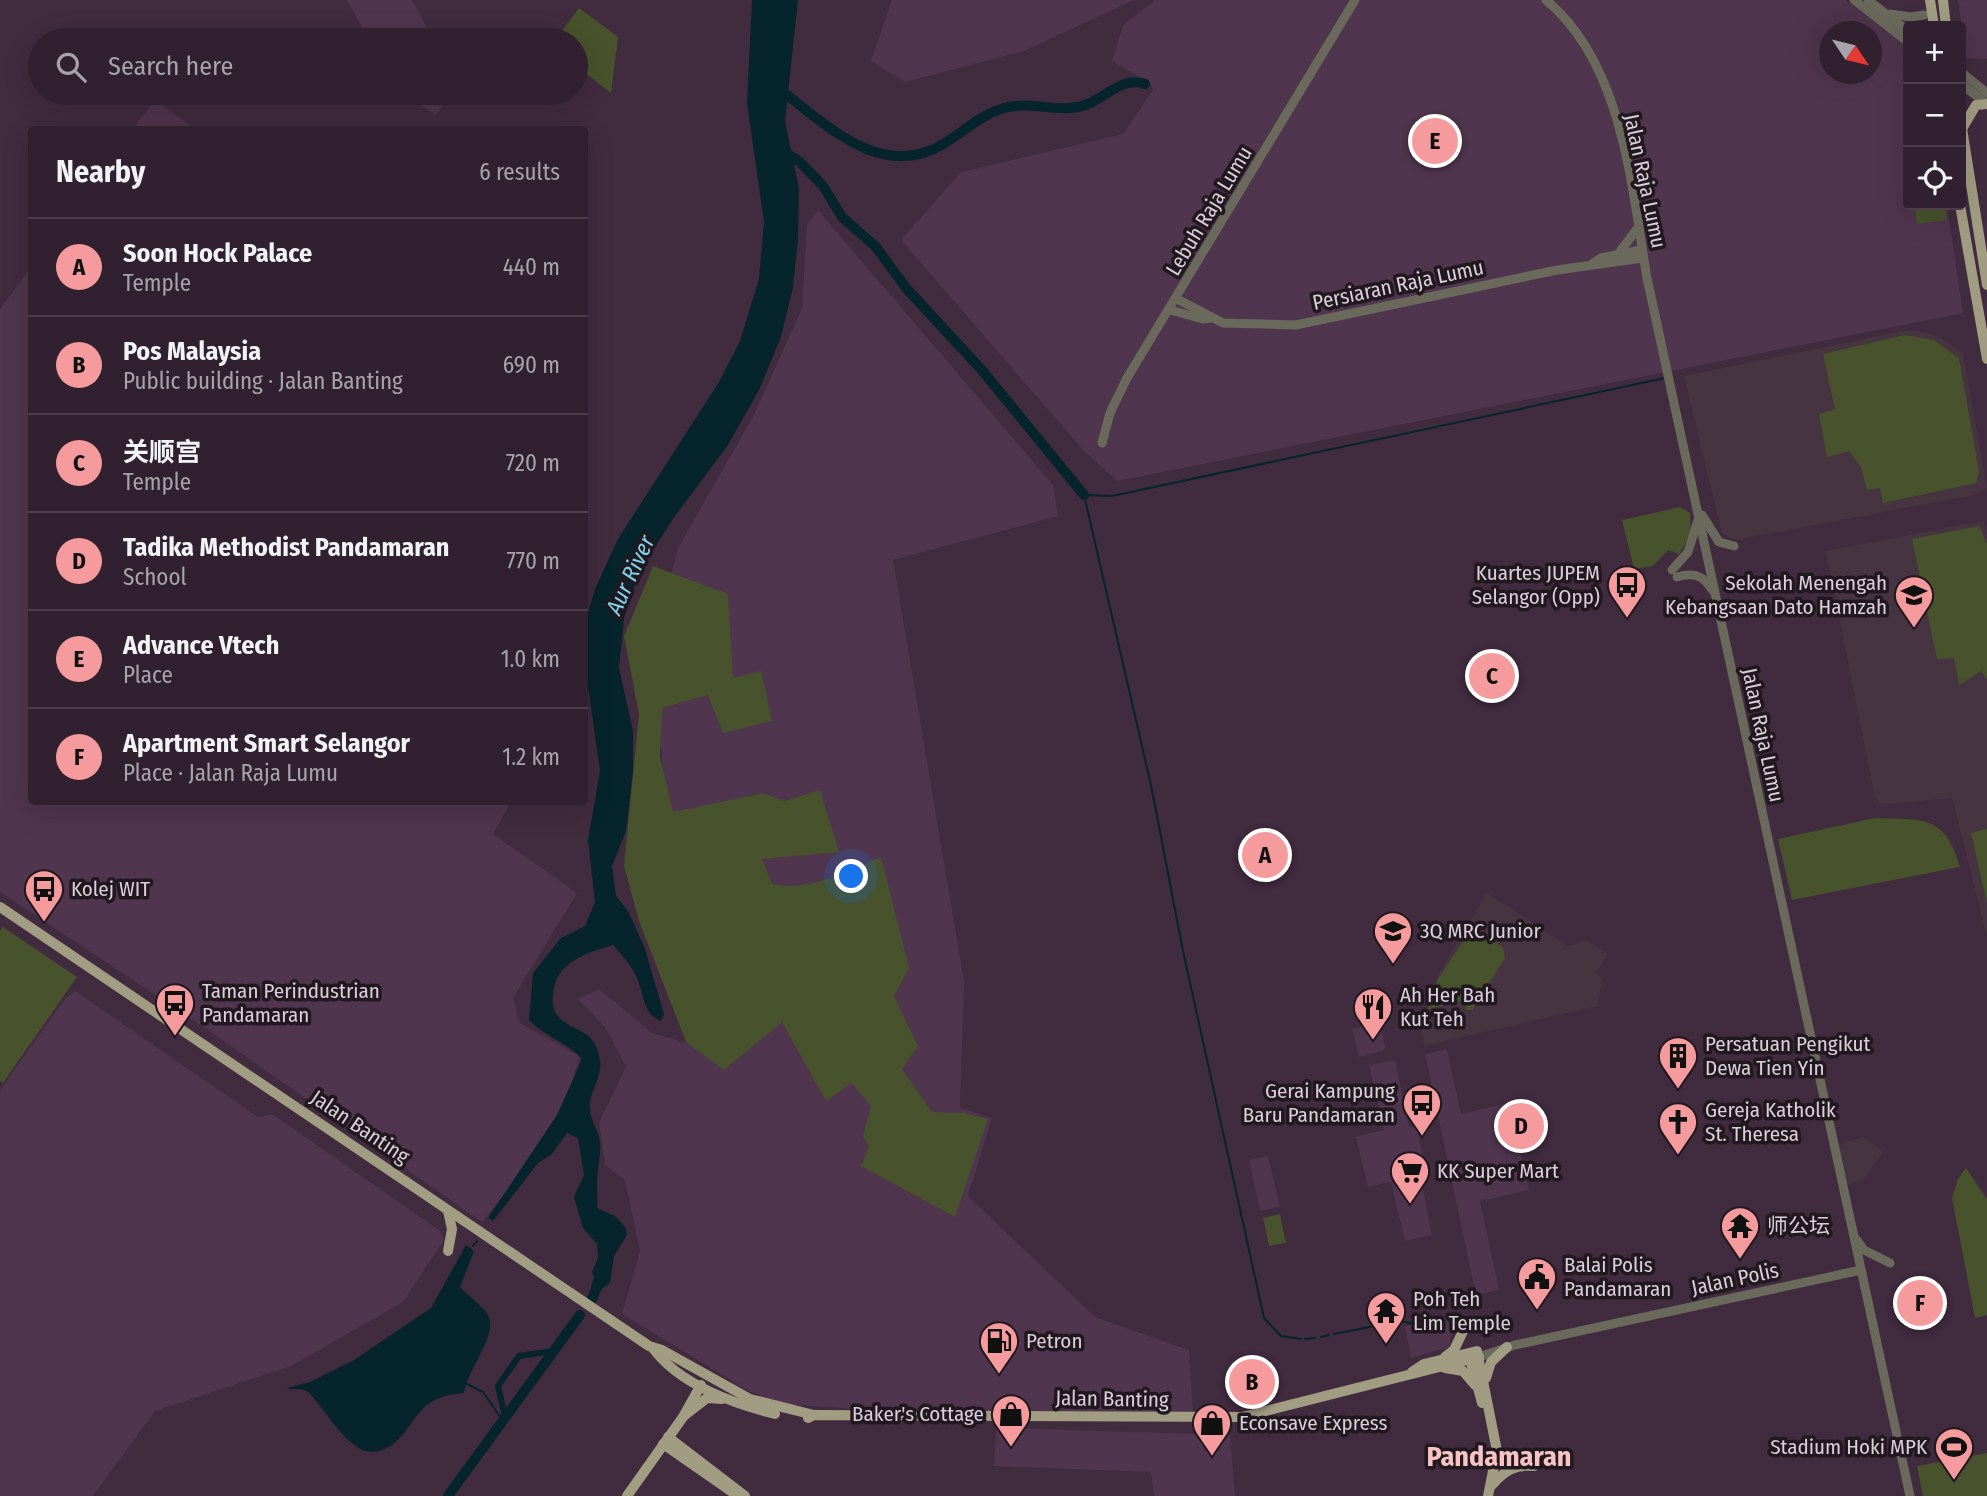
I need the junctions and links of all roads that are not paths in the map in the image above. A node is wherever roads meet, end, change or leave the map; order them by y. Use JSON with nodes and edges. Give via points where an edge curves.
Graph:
{"nodes":[{"id":1,"x":1355,"y":0,"type":"edge"},
{"id":2,"x":1546,"y":0,"type":"edge"},
{"id":3,"x":1853,"y":0,"type":"edge"},
{"id":4,"x":1868,"y":0,"type":"edge"},
{"id":5,"x":1930,"y":0,"type":"edge"},
{"id":6,"x":1943,"y":0,"type":"edge"},
{"id":7,"x":1885,"y":13,"type":"junction"},
{"id":8,"x":1924,"y":15,"type":"dead end"},
{"id":9,"x":1933,"y":21,"type":"edge"},
{"id":10,"x":1945,"y":21,"type":"edge"},
{"id":11,"x":1903,"y":27,"type":"edge"},
{"id":12,"x":1903,"y":38,"type":"edge"},
{"id":13,"x":1966,"y":76,"type":"edge"},
{"id":14,"x":1966,"y":88,"type":"edge"},
{"id":15,"x":1987,"y":93,"type":"edge"},
{"id":16,"x":1987,"y":104,"type":"edge"},
{"id":17,"x":1966,"y":119,"type":"edge"},
{"id":18,"x":1964,"y":147,"type":"edge"},
{"id":19,"x":1961,"y":210,"type":"edge"},
{"id":20,"x":1637,"y":229,"type":"junction"},
{"id":21,"x":1642,"y":254,"type":"junction"},
{"id":22,"x":1620,"y":258,"type":"junction"},
{"id":23,"x":1647,"y":278,"type":"junction"},
{"id":24,"x":1187,"y":280,"type":"junction"},
{"id":25,"x":1987,"y":285,"type":"edge"},
{"id":26,"x":1177,"y":299,"type":"junction"},
{"id":27,"x":1170,"y":310,"type":"junction"},
{"id":28,"x":1194,"y":313,"type":"junction"},
{"id":29,"x":1162,"y":323,"type":"junction"},
{"id":30,"x":1987,"y":359,"type":"edge"},
{"id":31,"x":1102,"y":443,"type":"dead end"},
{"id":32,"x":1698,"y":508,"type":"junction"},
{"id":33,"x":1734,"y":547,"type":"dead end"},
{"id":34,"x":1715,"y":595,"type":"junction"},
{"id":35,"x":0,"y":907,"type":"edge"},
{"id":36,"x":448,"y":1211,"type":"junction"},
{"id":37,"x":1854,"y":1236,"type":"junction"},
{"id":38,"x":448,"y":1251,"type":"dead end"},
{"id":39,"x":1890,"y":1263,"type":"dead end"},
{"id":40,"x":1861,"y":1270,"type":"junction"},
{"id":41,"x":1463,"y":1331,"type":"dead end"},
{"id":42,"x":1507,"y":1347,"type":"junction"},
{"id":43,"x":1474,"y":1355,"type":"junction"},
{"id":44,"x":1443,"y":1363,"type":"junction"},
{"id":45,"x":683,"y":1368,"type":"junction"},
{"id":46,"x":703,"y":1382,"type":"junction"},
{"id":47,"x":1481,"y":1387,"type":"junction"},
{"id":48,"x":737,"y":1399,"type":"junction"},
{"id":49,"x":686,"y":1412,"type":"junction"},
{"id":50,"x":665,"y":1441,"type":"junction"},
{"id":51,"x":1534,"y":1466,"type":"dead end"},
{"id":52,"x":1490,"y":1491,"type":"edge"},
{"id":53,"x":627,"y":1496,"type":"edge"},
{"id":54,"x":738,"y":1496,"type":"edge"},
{"id":55,"x":745,"y":1496,"type":"edge"},
{"id":56,"x":1910,"y":1496,"type":"edge"}],
"edges":[{"from":1,"to":24,"type":"street","name":"Lebuh Raja Lumu"},
{"from":2,"to":20,"type":"street","name":"Jalan Raja Lumu","via":[[1588,46],[1604,78]]},
{"from":3,"to":12,"type":"street"},
{"from":4,"to":7,"type":"street"},
{"from":5,"to":9,"type":"main road"},
{"from":6,"to":10,"type":"main road"},
{"from":7,"to":8,"type":"street"},
{"from":7,"to":11,"type":"street"},
{"from":13,"to":15,"type":"street"},
{"from":14,"to":16,"type":"street"},
{"from":16,"to":17,"type":"main road","via":[[1976,105]]},
{"from":18,"to":25,"type":"main road"},
{"from":19,"to":30,"type":"main road"},
{"from":20,"to":21,"type":"street","name":"Jalan Raja Lumu"},
{"from":20,"to":22,"type":"street"},
{"from":21,"to":22,"type":"street","name":"Persiaran Raja Lumu"},
{"from":21,"to":23,"type":"street","name":"Jalan Raja Lumu"},
{"from":22,"to":23,"type":"street"},
{"from":22,"to":28,"type":"street","name":"Persiaran Raja Lumu","via":[[1296,324],[1231,324]]},
{"from":23,"to":32,"type":"street","name":"Jalan Raja Lumu"},
{"from":24,"to":26,"type":"street","name":"Lebuh Raja Lumu"},
{"from":24,"to":28,"type":"street"},
{"from":26,"to":27,"type":"street","name":"Lebuh Raja Lumu"},
{"from":26,"to":28,"type":"street"},
{"from":27,"to":28,"type":"street"},
{"from":27,"to":29,"type":"street","name":"Lebuh Raja Lumu"},
{"from":28,"to":29,"type":"street"},
{"from":29,"to":31,"type":"street","name":"Lebuh Raja Lumu","via":[[1113,404]]},
{"from":32,"to":33,"type":"street","via":[[1715,537]]},
{"from":32,"to":34,"type":"street","name":"Jalan Raja Lumu"},
{"from":32,"to":34,"type":"street","via":[[1691,547],[1674,573],[1696,575]]},
{"from":34,"to":37,"type":"street","name":"Jalan Raja Lumu"},
{"from":35,"to":36,"type":"main road","name":"Jalan Banting"},
{"from":36,"to":38,"type":"main road","via":[[452,1229]]},
{"from":36,"to":45,"type":"main road","name":"Jalan Banting"},
{"from":37,"to":39,"type":"street","via":[[1864,1250]]},
{"from":37,"to":40,"type":"street","name":"Jalan Raja Lumu"},
{"from":40,"to":42,"type":"street","name":"Jalan Polis"},
{"from":40,"to":56,"type":"street","name":"Jalan Raja Lumu"},
{"from":41,"to":44,"type":"main road"},
{"from":42,"to":43,"type":"street","name":"Jalan Polis"},
{"from":42,"to":47,"type":"main road","via":[[1491,1362]]},
{"from":43,"to":44,"type":"main road","name":"Jalan Banting"},
{"from":43,"to":47,"type":"main road"},
{"from":44,"to":47,"type":"main road","via":[[1463,1371]]},
{"from":44,"to":48,"type":"main road","name":"Jalan Banting","via":[[1242,1417],[808,1418],[784,1416]]},
{"from":45,"to":46,"type":"main road","name":"Jalan Banting"},
{"from":45,"to":49,"type":"main road","via":[[690,1388]]},
{"from":46,"to":48,"type":"main road"},
{"from":46,"to":48,"type":"main road"},
{"from":46,"to":49,"type":"main road"},
{"from":47,"to":52,"type":"main road","via":[[1496,1442]]},
{"from":48,"to":49,"type":"main road","via":[[707,1398]]},
{"from":49,"to":50,"type":"main road"},
{"from":50,"to":53,"type":"main road"},
{"from":50,"to":54,"type":"main road"},
{"from":50,"to":55,"type":"main road"},
{"from":51,"to":52,"type":"main road","via":[[1510,1469]]}]}
